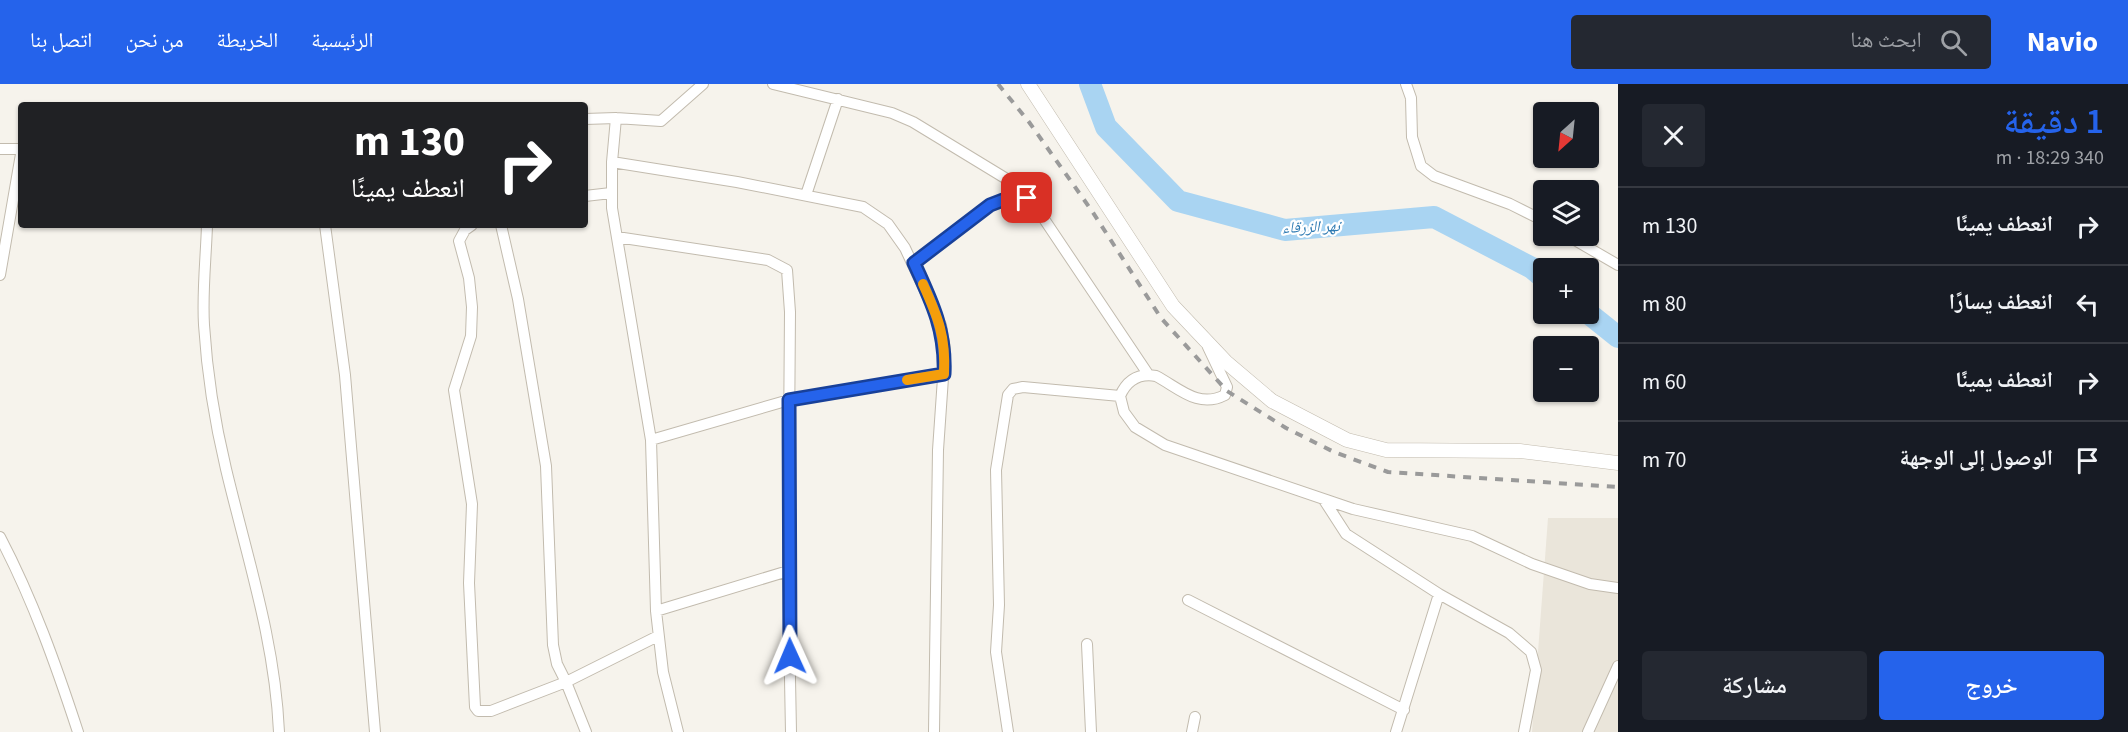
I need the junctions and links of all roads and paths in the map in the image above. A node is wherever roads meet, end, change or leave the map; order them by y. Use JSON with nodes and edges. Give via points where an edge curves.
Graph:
{"nodes":[{"id":1,"x":703,"y":84,"type":"edge"},
{"id":2,"x":773,"y":84,"type":"edge"},
{"id":3,"x":1028,"y":84,"type":"edge"},
{"id":4,"x":1406,"y":84,"type":"edge"},
{"id":5,"x":838,"y":99,"type":"junction"},
{"id":6,"x":616,"y":118,"type":"junction"},
{"id":7,"x":588,"y":120,"type":"edge"},
{"id":8,"x":0,"y":149,"type":"edge"},
{"id":9,"x":18,"y":149,"type":"edge"},
{"id":10,"x":612,"y":162,"type":"junction"},
{"id":11,"x":18,"y":171,"type":"edge"},
{"id":12,"x":611,"y":193,"type":"junction"},
{"id":13,"x":806,"y":195,"type":"junction"},
{"id":14,"x":588,"y":196,"type":"edge"},
{"id":15,"x":1027,"y":198,"type":"junction"},
{"id":16,"x":1533,"y":216,"type":"edge"},
{"id":17,"x":207,"y":228,"type":"edge"},
{"id":18,"x":325,"y":228,"type":"edge"},
{"id":19,"x":468,"y":228,"type":"edge"},
{"id":20,"x":502,"y":228,"type":"edge"},
{"id":21,"x":617,"y":237,"type":"junction"},
{"id":22,"x":1585,"y":246,"type":"edge"},
{"id":23,"x":914,"y":263,"type":"junction"},
{"id":24,"x":1618,"y":265,"type":"edge"},
{"id":25,"x":0,"y":274,"type":"edge"},
{"id":26,"x":1205,"y":342,"type":"junction"},
{"id":27,"x":944,"y":374,"type":"junction"},
{"id":28,"x":1148,"y":374,"type":"junction"},
{"id":29,"x":1120,"y":396,"type":"junction"},
{"id":30,"x":789,"y":400,"type":"junction"},
{"id":31,"x":651,"y":440,"type":"junction"},
{"id":32,"x":1618,"y":463,"type":"edge"},
{"id":33,"x":1324,"y":500,"type":"junction"},
{"id":34,"x":0,"y":537,"type":"edge"},
{"id":35,"x":788,"y":571,"type":"junction"},
{"id":36,"x":1618,"y":588,"type":"edge"},
{"id":37,"x":1439,"y":594,"type":"junction"},
{"id":38,"x":1188,"y":600,"type":"dead end"},
{"id":39,"x":656,"y":611,"type":"junction"},
{"id":40,"x":658,"y":636,"type":"junction"},
{"id":41,"x":1087,"y":644,"type":"dead end"},
{"id":42,"x":1618,"y":666,"type":"edge"},
{"id":43,"x":566,"y":682,"type":"junction"},
{"id":44,"x":1404,"y":710,"type":"junction"},
{"id":45,"x":1195,"y":717,"type":"dead end"},
{"id":46,"x":78,"y":732,"type":"edge"},
{"id":47,"x":279,"y":732,"type":"edge"},
{"id":48,"x":375,"y":732,"type":"edge"},
{"id":49,"x":586,"y":732,"type":"edge"},
{"id":50,"x":678,"y":732,"type":"edge"},
{"id":51,"x":791,"y":732,"type":"edge"},
{"id":52,"x":934,"y":732,"type":"edge"},
{"id":53,"x":1008,"y":732,"type":"edge"},
{"id":54,"x":1091,"y":732,"type":"edge"},
{"id":55,"x":1192,"y":732,"type":"edge"},
{"id":56,"x":1396,"y":732,"type":"edge"},
{"id":57,"x":1524,"y":732,"type":"edge"},
{"id":58,"x":1588,"y":732,"type":"edge"}],
"edges":[{"from":1,"to":6,"type":"street","via":[[661,121]]},
{"from":2,"to":5,"type":"street"},
{"from":3,"to":26,"type":"street","via":[[1162,291]]},
{"from":4,"to":16,"type":"street","via":[[1411,98],[1412,138],[1421,166],[1434,176]]},
{"from":5,"to":13,"type":"street"},
{"from":5,"to":15,"type":"street","via":[[912,122],[1005,178]]},
{"from":6,"to":7,"type":"street"},
{"from":6,"to":10,"type":"street"},
{"from":8,"to":9,"type":"street"},
{"from":10,"to":12,"type":"street"},
{"from":10,"to":13,"type":"street"},
{"from":11,"to":25,"type":"street"},
{"from":12,"to":14,"type":"street"},
{"from":12,"to":21,"type":"street"},
{"from":13,"to":23,"type":"street","via":[[863,207],[881,217]]},
{"from":15,"to":23,"type":"street","via":[[990,205]]},
{"from":15,"to":28,"type":"street"},
{"from":17,"to":47,"type":"street","via":[[204,324],[209,369],[226,470],[258,585]]},
{"from":18,"to":48,"type":"street","via":[[345,375]]},
{"from":19,"to":43,"type":"street","via":[[459,241],[471,291],[472,327],[454,390],[472,504],[469,583],[475,707],[478,711],[491,711]]},
{"from":20,"to":43,"type":"street","via":[[542,432],[549,491],[553,645]]},
{"from":21,"to":30,"type":"street","via":[[768,260],[787,270]]},
{"from":21,"to":31,"type":"street"},
{"from":22,"to":24,"type":"street"},
{"from":23,"to":27,"type":"street","via":[[941,326]]},
{"from":26,"to":28,"type":"street","via":[[1227,387],[1225,395],[1200,400]]},
{"from":26,"to":32,"type":"street","via":[[1272,401],[1359,443],[1401,452],[1520,451]]},
{"from":27,"to":30,"type":"street"},
{"from":27,"to":52,"type":"street","via":[[938,450]]},
{"from":28,"to":29,"type":"street","via":[[1132,379]]},
{"from":29,"to":33,"type":"street","via":[[1129,420],[1165,445]]},
{"from":29,"to":53,"type":"street","via":[[1023,387],[1008,395],[996,464],[996,652]]},
{"from":30,"to":31,"type":"street"},
{"from":30,"to":35,"type":"street"},
{"from":31,"to":39,"type":"street"},
{"from":33,"to":36,"type":"street","via":[[1461,533],[1532,564],[1590,584]]},
{"from":33,"to":37,"type":"street","via":[[1346,534]]},
{"from":34,"to":46,"type":"street","via":[[23,582]]},
{"from":35,"to":39,"type":"street"},
{"from":35,"to":51,"type":"street"},
{"from":37,"to":44,"type":"street"},
{"from":37,"to":57,"type":"street","via":[[1509,633],[1531,652],[1536,670]]},
{"from":38,"to":44,"type":"street"},
{"from":39,"to":40,"type":"street"},
{"from":40,"to":43,"type":"street"},
{"from":40,"to":50,"type":"street"},
{"from":41,"to":54,"type":"street"},
{"from":42,"to":58,"type":"street"},
{"from":43,"to":49,"type":"street"},
{"from":44,"to":56,"type":"street"},
{"from":45,"to":55,"type":"street"}]}
